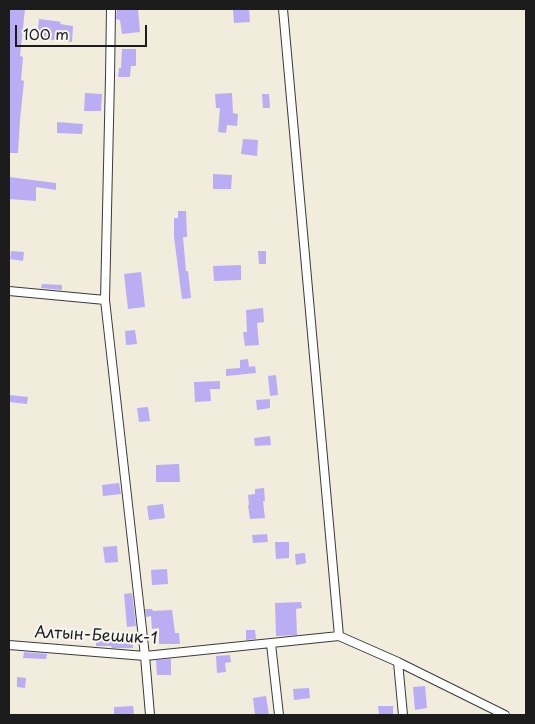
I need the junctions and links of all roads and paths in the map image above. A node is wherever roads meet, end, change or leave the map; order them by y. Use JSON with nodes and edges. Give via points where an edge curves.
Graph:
{"nodes":[{"id":1,"x":111,"y":9,"type":"edge"},
{"id":2,"x":283,"y":9,"type":"edge"},
{"id":3,"x":9,"y":291,"type":"edge"},
{"id":4,"x":106,"y":300,"type":"junction"},
{"id":5,"x":339,"y":636,"type":"junction"},
{"id":6,"x":270,"y":644,"type":"junction"},
{"id":7,"x":9,"y":645,"type":"edge"},
{"id":8,"x":146,"y":656,"type":"junction"},
{"id":9,"x":398,"y":662,"type":"junction"},
{"id":10,"x":150,"y":715,"type":"edge"},
{"id":11,"x":279,"y":715,"type":"edge"},
{"id":12,"x":403,"y":715,"type":"edge"},
{"id":13,"x":505,"y":715,"type":"edge"}],
"edges":[{"from":1,"to":4,"type":"street"},
{"from":2,"to":5,"type":"street"},
{"from":3,"to":4,"type":"street"},
{"from":4,"to":8,"type":"street"},
{"from":5,"to":6,"type":"street","name":"Алтын-Бешик-1"},
{"from":5,"to":9,"type":"street"},
{"from":6,"to":8,"type":"street","name":"Алтын-Бешик-1"},
{"from":6,"to":11,"type":"street"},
{"from":7,"to":8,"type":"street","name":"Алтын-Бешик-1"},
{"from":8,"to":10,"type":"street"},
{"from":9,"to":12,"type":"street"},
{"from":9,"to":13,"type":"street"}]}
